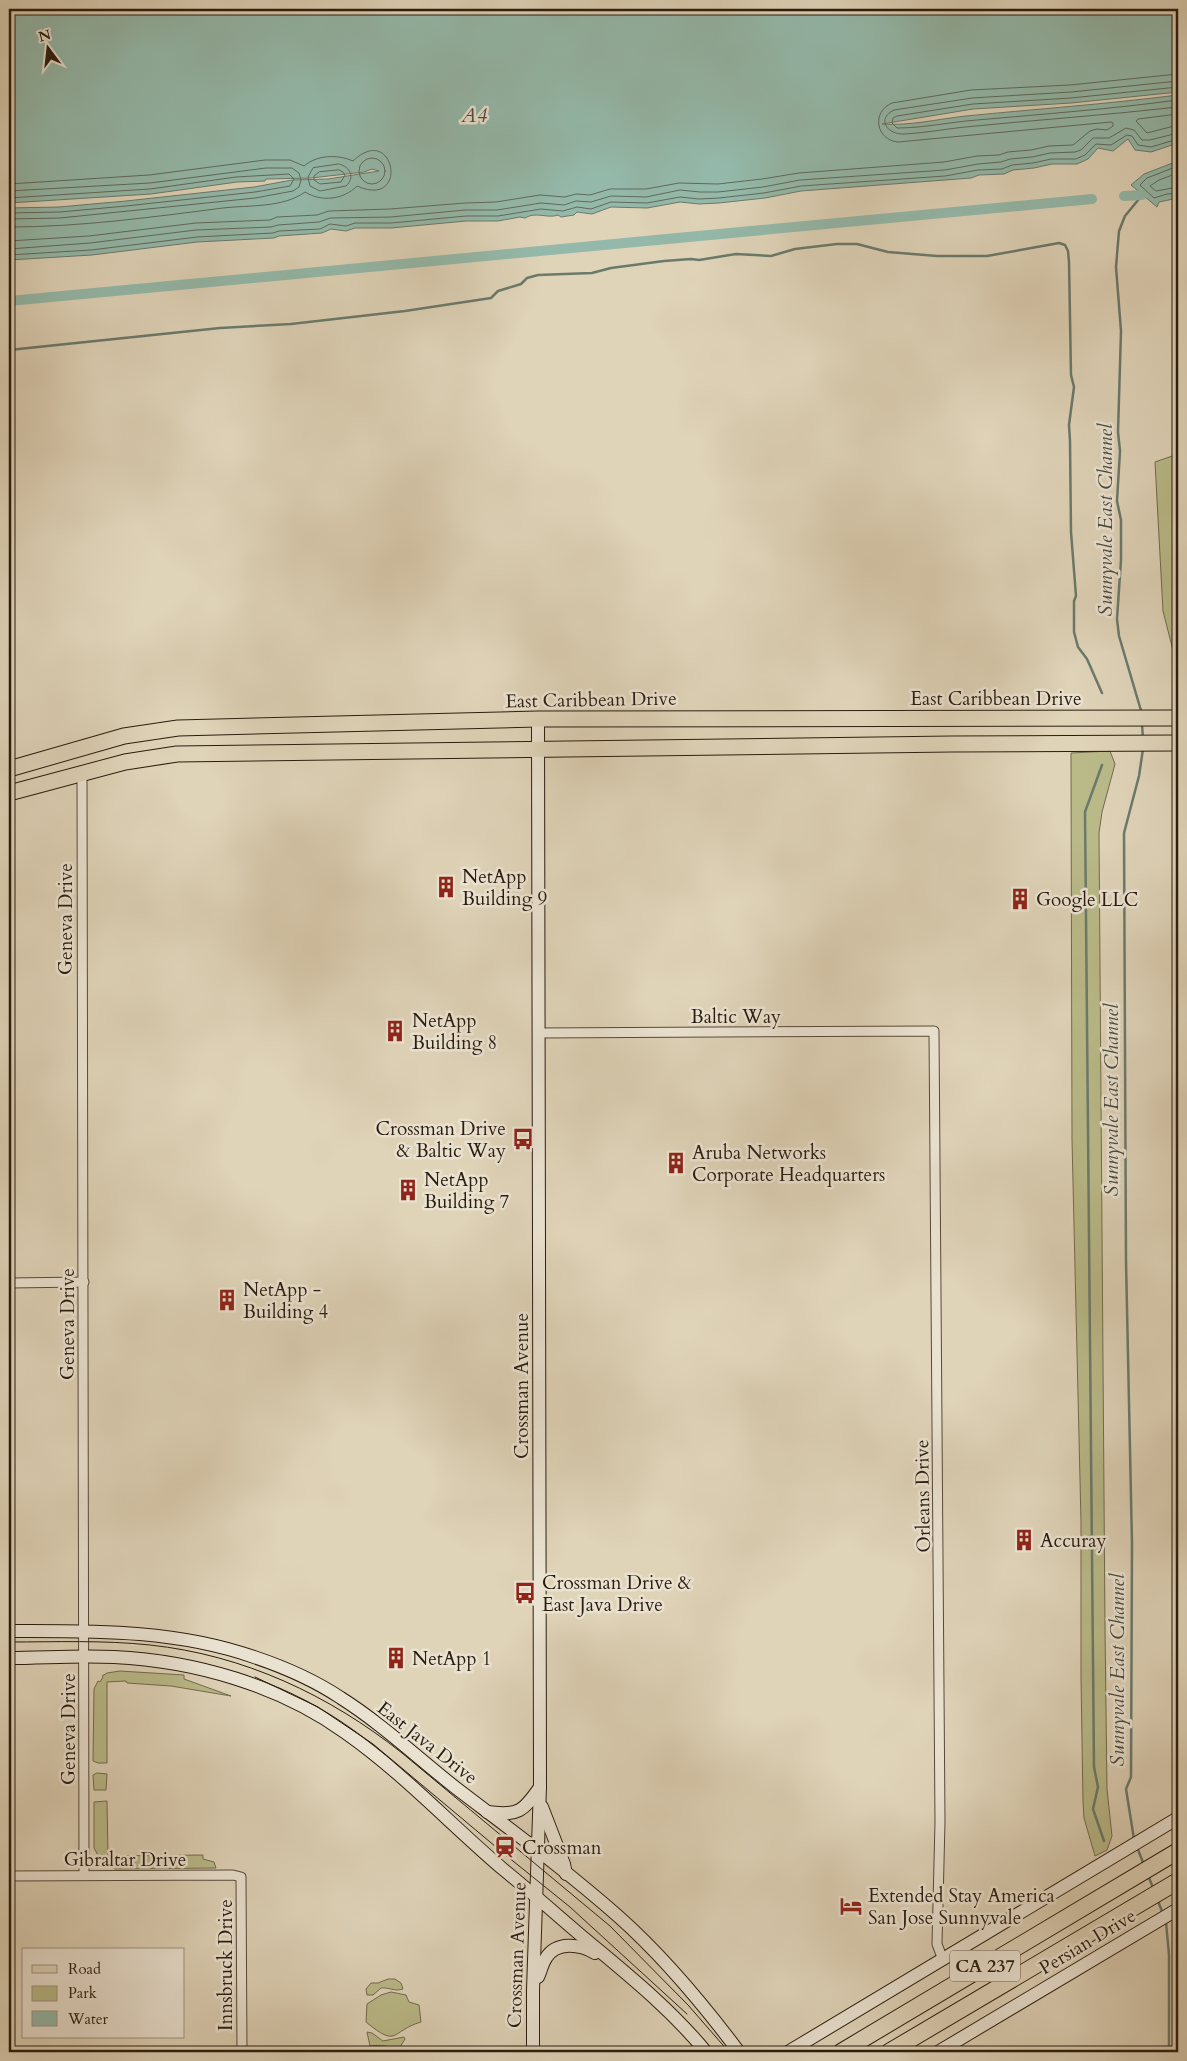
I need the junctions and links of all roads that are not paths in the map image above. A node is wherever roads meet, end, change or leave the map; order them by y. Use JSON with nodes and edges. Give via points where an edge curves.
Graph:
{"nodes":[{"id":1,"x":1178,"y":718,"type":"edge"},
{"id":2,"x":538,"y":719,"type":"junction"},
{"id":3,"x":1178,"y":743,"type":"edge"},
{"id":4,"x":539,"y":749,"type":"junction"},
{"id":5,"x":9,"y":769,"type":"edge"},
{"id":6,"x":82,"y":773,"type":"junction"},
{"id":7,"x":9,"y":793,"type":"edge"},
{"id":8,"x":934,"y":1031,"type":"joint"},
{"id":9,"x":539,"y":1033,"type":"junction"},
{"id":10,"x":84,"y":1282,"type":"junction"},
{"id":11,"x":9,"y":1283,"type":"edge"},
{"id":12,"x":9,"y":1631,"type":"edge"},
{"id":13,"x":84,"y":1631,"type":"junction"},
{"id":14,"x":84,"y":1657,"type":"junction"},
{"id":15,"x":9,"y":1658,"type":"edge"},
{"id":16,"x":540,"y":1787,"type":"junction"},
{"id":17,"x":540,"y":1800,"type":"junction"},
{"id":18,"x":487,"y":1812,"type":"junction"},
{"id":19,"x":1178,"y":1818,"type":"edge"},
{"id":20,"x":1178,"y":1851,"type":"edge"},
{"id":21,"x":538,"y":1852,"type":"junction"},
{"id":22,"x":566,"y":1874,"type":"junction"},
{"id":23,"x":84,"y":1875,"type":"junction"},
{"id":24,"x":9,"y":1876,"type":"edge"},
{"id":25,"x":241,"y":1877,"type":"joint"},
{"id":26,"x":1172,"y":1884,"type":"edge"},
{"id":27,"x":537,"y":1897,"type":"junction"},
{"id":28,"x":1176,"y":1910,"type":"edge"},
{"id":29,"x":943,"y":1960,"type":"junction"},
{"id":30,"x":623,"y":1970,"type":"junction"},
{"id":31,"x":534,"y":1990,"type":"junction"},
{"id":32,"x":242,"y":2052,"type":"edge"},
{"id":33,"x":534,"y":2052,"type":"edge"},
{"id":34,"x":706,"y":2052,"type":"edge"},
{"id":35,"x":739,"y":2052,"type":"edge"},
{"id":36,"x":788,"y":2052,"type":"edge"},
{"id":37,"x":841,"y":2052,"type":"edge"},
{"id":38,"x":889,"y":2052,"type":"edge"},
{"id":39,"x":938,"y":2052,"type":"edge"}],
"edges":[{"from":1,"to":2,"type":"main road","name":"East Caribbean Drive"},
{"from":2,"to":4,"type":"main road","name":"Crossman Avenue"},
{"from":2,"to":5,"type":"main road","name":"East Caribbean Drive","via":[[178,728],[124,736]]},
{"from":3,"to":4,"type":"main road"},
{"from":4,"to":6,"type":"main road","via":[[177,754]]},
{"from":4,"to":9,"type":"main road","name":"Crossman Avenue"},
{"from":6,"to":7,"type":"main road"},
{"from":6,"to":10,"type":"street","name":"Geneva Drive"},
{"from":8,"to":9,"type":"street","name":"Baltic Way"},
{"from":8,"to":29,"type":"street","name":"Orleans Drive","via":[[940,1822],[938,1944]]},
{"from":9,"to":16,"type":"main road","name":"Crossman Avenue"},
{"from":10,"to":11,"type":"street"},
{"from":10,"to":13,"type":"street","name":"Geneva Drive"},
{"from":12,"to":13,"type":"main road","name":"East Java Drive"},
{"from":13,"to":14,"type":"street","name":"Geneva Drive"},
{"from":13,"to":18,"type":"main road","name":"East Java Drive","via":[[161,1635],[206,1644],[252,1656],[298,1674],[342,1698]]},
{"from":14,"to":15,"type":"main road"},
{"from":14,"to":23,"type":"street","name":"Geneva Drive"},
{"from":14,"to":27,"type":"main road","via":[[121,1657],[190,1666],[246,1682],[308,1710],[378,1758]]},
{"from":16,"to":17,"type":"main road","name":"Crossman Avenue"},
{"from":16,"to":18,"type":"main road","via":[[529,1804],[517,1813]]},
{"from":17,"to":21,"type":"main road","name":"Crossman Avenue"},
{"from":17,"to":22,"type":"main road"},
{"from":18,"to":21,"type":"main road","name":"East Java Drive"},
{"from":19,"to":29,"type":"main road"},
{"from":20,"to":37,"type":"highway","number":"CA 237"},
{"from":21,"to":22,"type":"main road","name":"East Java Drive"},
{"from":21,"to":27,"type":"main road","name":"Crossman Avenue"},
{"from":22,"to":35,"type":"main road","name":"East Java Drive","via":[[619,1918],[684,1983]]},
{"from":23,"to":24,"type":"street","name":"Gibraltar Drive"},
{"from":23,"to":25,"type":"street","name":"Gibraltar Drive"},
{"from":25,"to":32,"type":"street","name":"Innsbruck Drive"},
{"from":26,"to":38,"type":"highway","number":"CA 237"},
{"from":27,"to":30,"type":"main road"},
{"from":27,"to":31,"type":"main road","name":"Crossman Avenue"},
{"from":28,"to":39,"type":"main road","name":"Persian Drive"},
{"from":29,"to":36,"type":"main road"},
{"from":30,"to":31,"type":"main road","via":[[587,1948],[567,1946],[553,1951],[545,1959]]},
{"from":30,"to":34,"type":"main road"},
{"from":31,"to":33,"type":"main road","name":"Crossman Avenue"}]}
